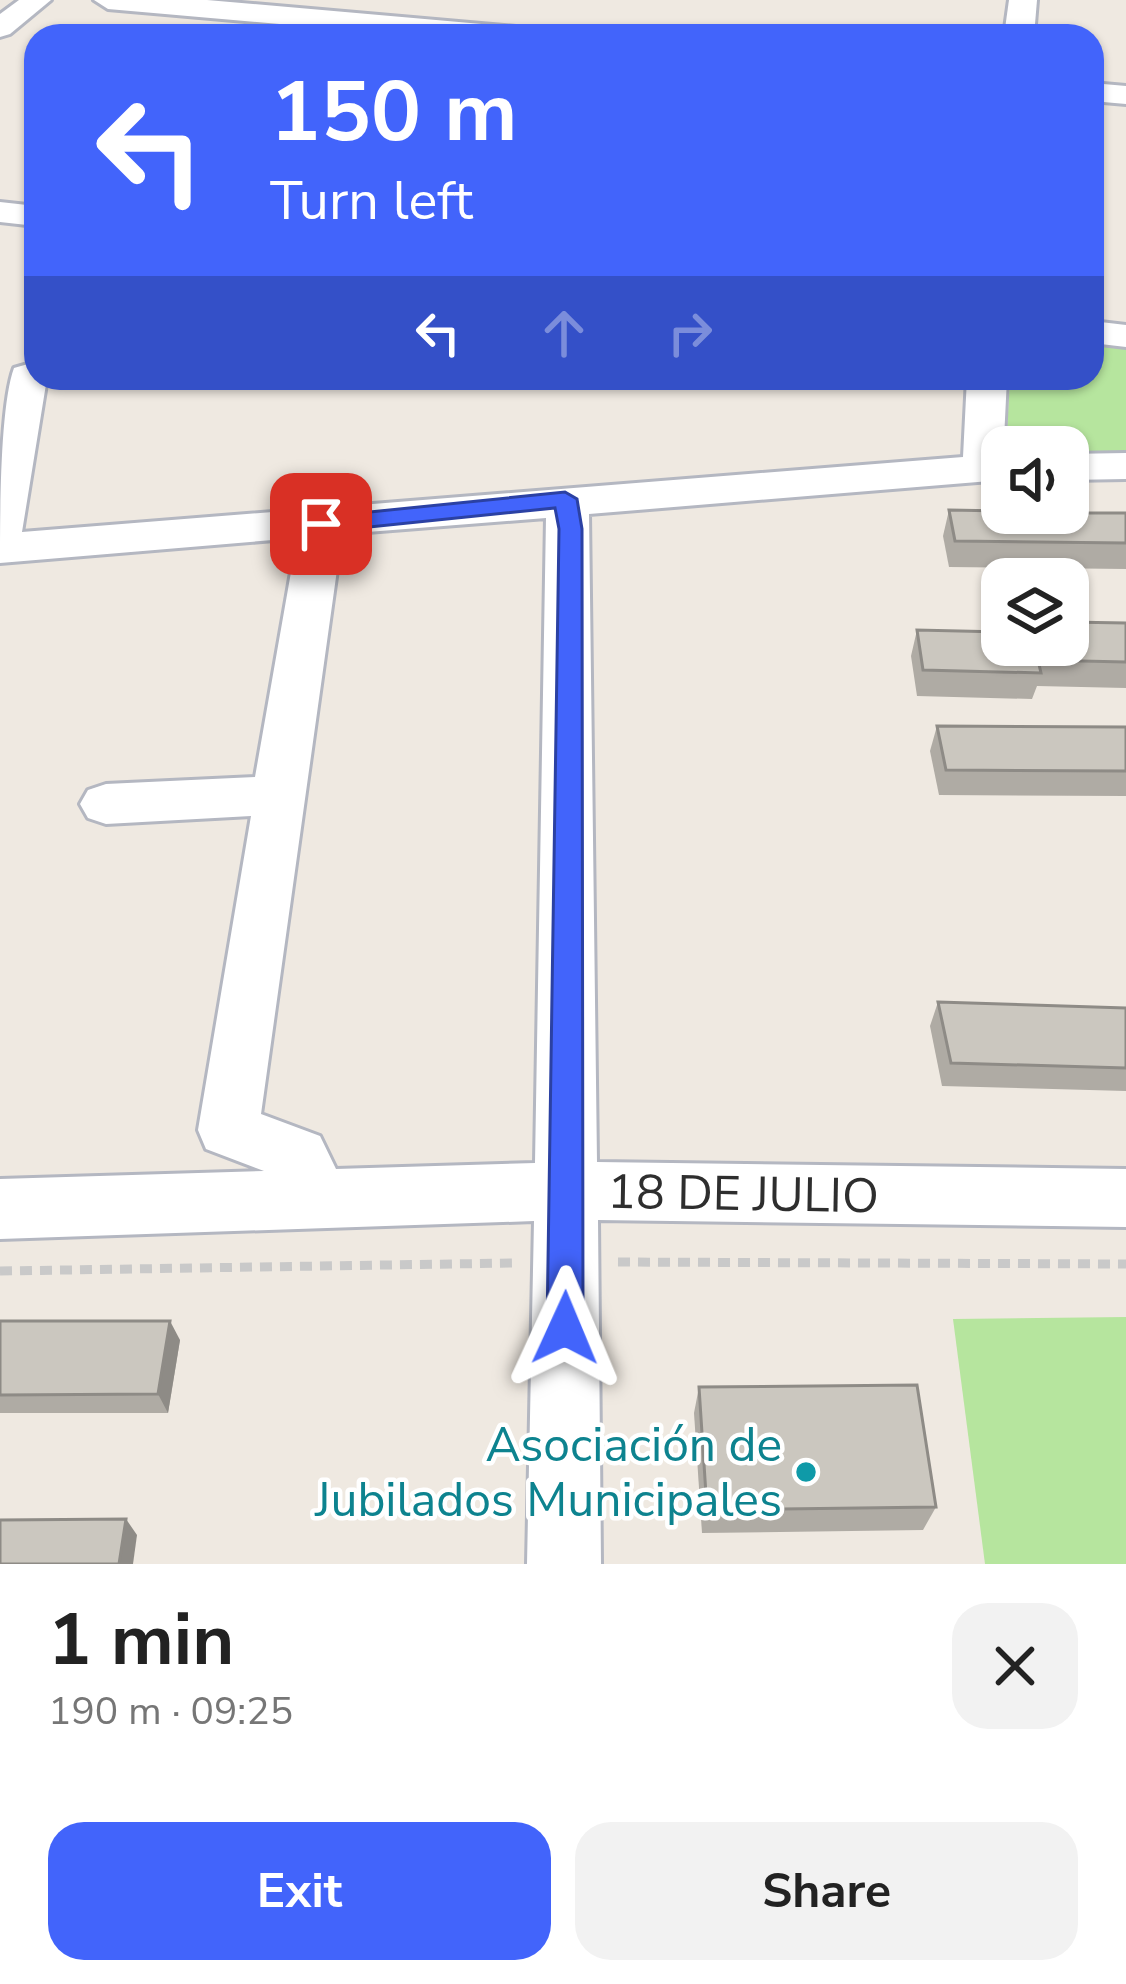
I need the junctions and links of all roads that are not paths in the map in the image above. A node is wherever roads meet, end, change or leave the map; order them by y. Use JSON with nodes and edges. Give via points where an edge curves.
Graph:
{"nodes":[{"id":1,"x":37,"y":0,"type":"edge"},
{"id":2,"x":108,"y":0,"type":"edge"},
{"id":3,"x":505,"y":0,"type":"edge"},
{"id":4,"x":386,"y":24,"type":"edge"},
{"id":5,"x":485,"y":24,"type":"edge"},
{"id":6,"x":0,"y":28,"type":"edge"},
{"id":7,"x":26,"y":390,"type":"edge"},
{"id":8,"x":988,"y":390,"type":"edge"},
{"id":9,"x":990,"y":426,"type":"edge"},
{"id":10,"x":1126,"y":466,"type":"edge"},
{"id":11,"x":1089,"y":467,"type":"edge"},
{"id":12,"x":981,"y":469,"type":"edge"},
{"id":13,"x":565,"y":499,"type":"junction"},
{"id":14,"x":321,"y":524,"type":"junction"},
{"id":15,"x":0,"y":533,"type":"edge"},
{"id":16,"x":0,"y":548,"type":"edge"},
{"id":17,"x":278,"y":795,"type":"junction"},
{"id":18,"x":106,"y":804,"type":"dead end"},
{"id":19,"x":566,"y":1191,"type":"junction"},
{"id":20,"x":317,"y":1196,"type":"junction"},
{"id":21,"x":1126,"y":1198,"type":"edge"},
{"id":22,"x":0,"y":1209,"type":"edge"},
{"id":23,"x":564,"y":1564,"type":"edge"}],
"edges":[{"from":1,"to":6,"type":"street"},
{"from":2,"to":4,"type":"street"},
{"from":3,"to":5,"type":"street"},
{"from":7,"to":15,"type":"street"},
{"from":8,"to":9,"type":"street"},
{"from":10,"to":11,"type":"street"},
{"from":12,"to":13,"type":"street"},
{"from":13,"to":14,"type":"street"},
{"from":13,"to":19,"type":"street"},
{"from":14,"to":16,"type":"street"},
{"from":14,"to":17,"type":"street"},
{"from":17,"to":18,"type":"street"},
{"from":17,"to":20,"type":"street","via":[[228,1130],[298,1156]]},
{"from":19,"to":20,"type":"street","name":"18 DE JULIO"},
{"from":19,"to":21,"type":"street","name":"18 DE JULIO"},
{"from":19,"to":23,"type":"street"},
{"from":20,"to":22,"type":"street","name":"18 DE JULIO"}]}
